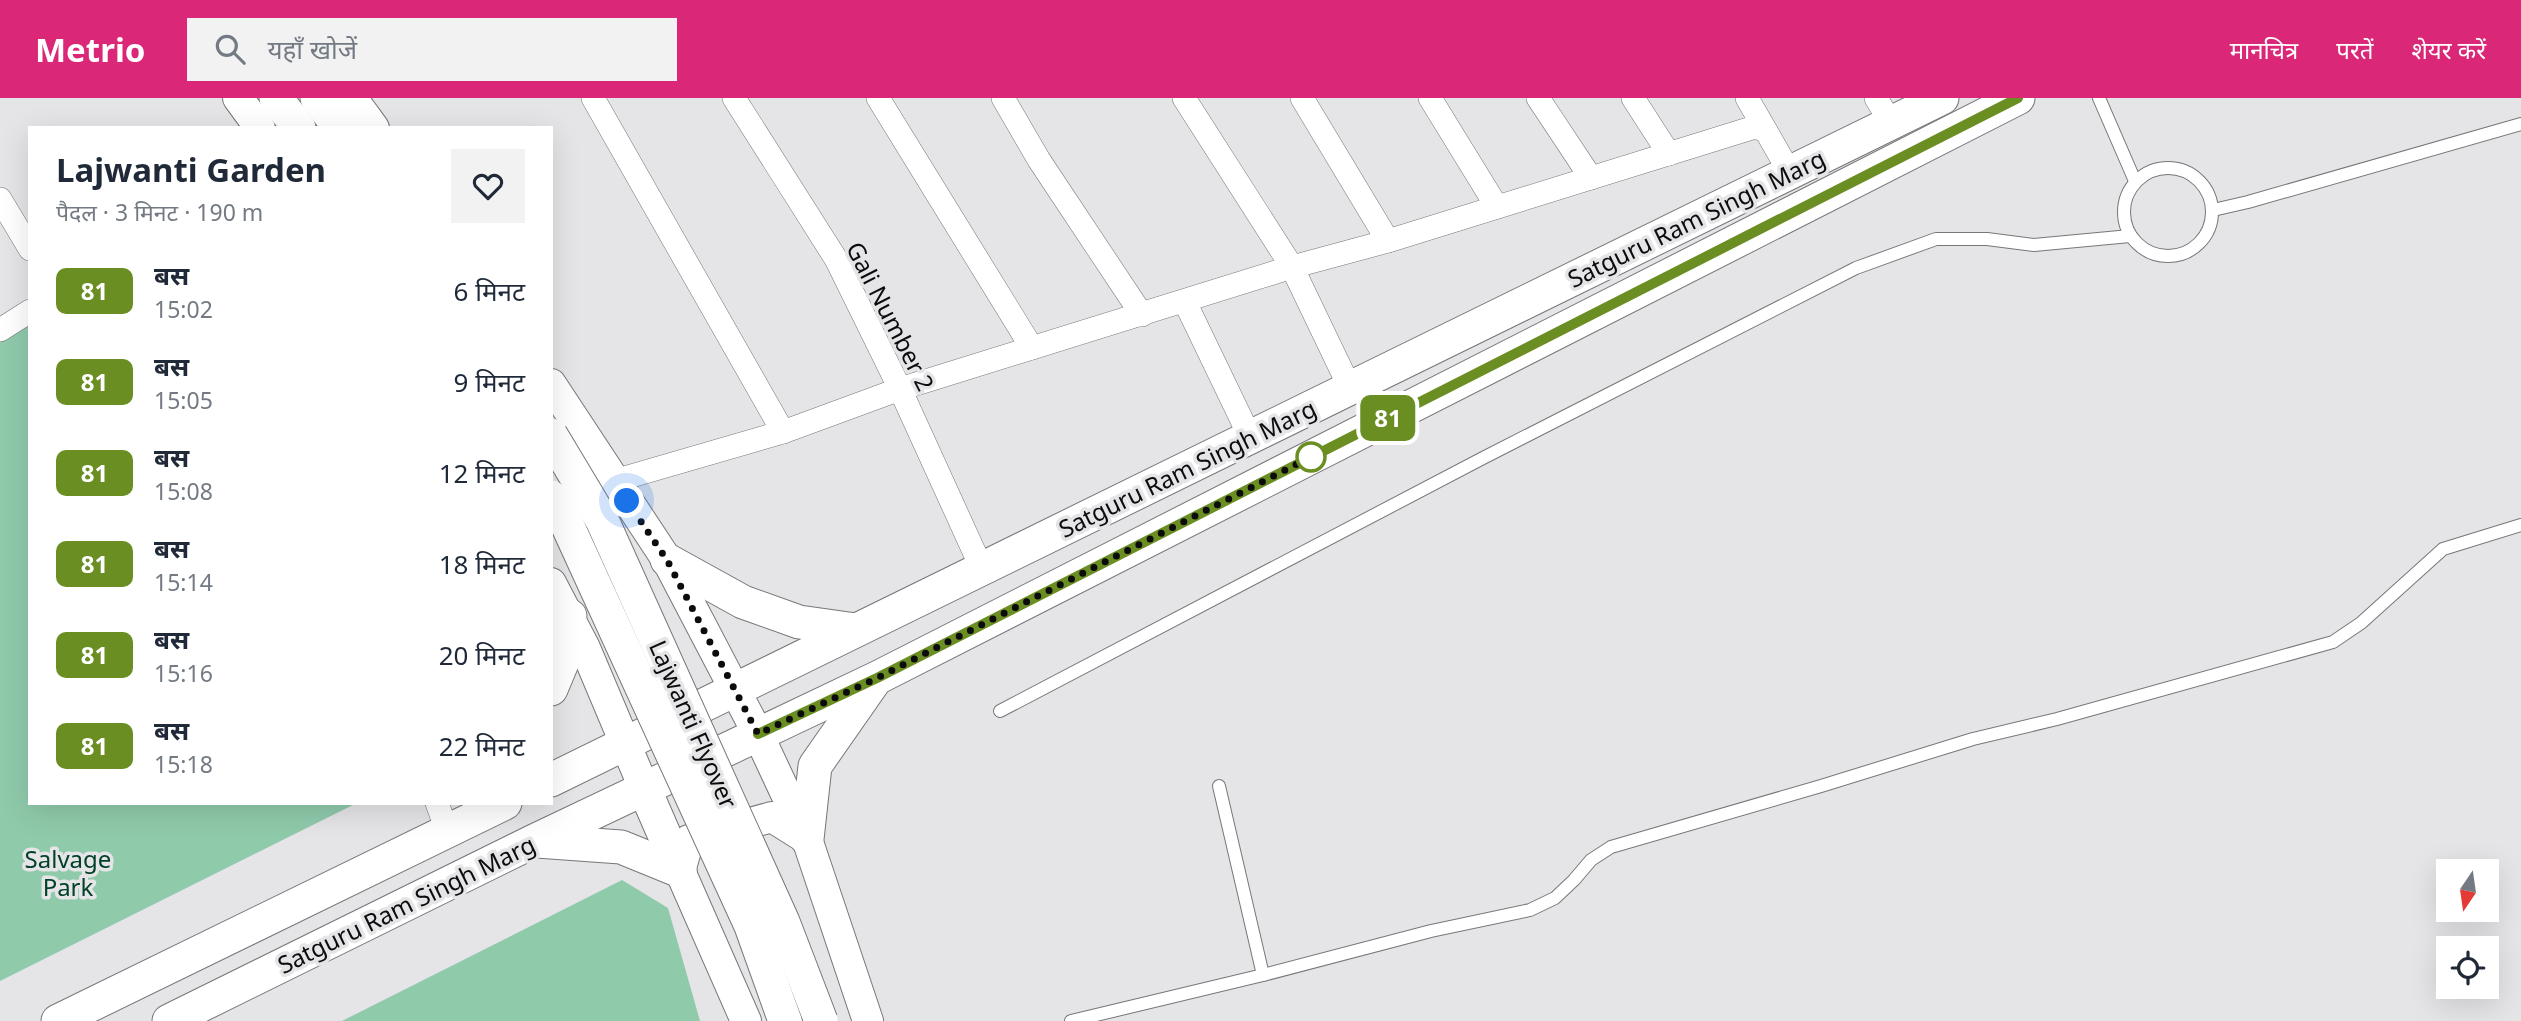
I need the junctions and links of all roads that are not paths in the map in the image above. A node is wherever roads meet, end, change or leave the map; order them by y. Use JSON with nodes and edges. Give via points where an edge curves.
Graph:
{"nodes":[{"id":1,"x":237,"y":98,"type":"edge"},
{"id":2,"x":276,"y":98,"type":"edge"},
{"id":3,"x":317,"y":98,"type":"edge"},
{"id":4,"x":352,"y":98,"type":"edge"},
{"id":5,"x":593,"y":98,"type":"edge"},
{"id":6,"x":734,"y":98,"type":"edge"},
{"id":7,"x":878,"y":98,"type":"edge"},
{"id":8,"x":1003,"y":98,"type":"edge"},
{"id":9,"x":1184,"y":98,"type":"edge"},
{"id":10,"x":1302,"y":98,"type":"edge"},
{"id":11,"x":1430,"y":98,"type":"edge"},
{"id":12,"x":1538,"y":98,"type":"edge"},
{"id":13,"x":1633,"y":98,"type":"edge"},
{"id":14,"x":1747,"y":98,"type":"edge"},
{"id":15,"x":1942,"y":98,"type":"edge"},
{"id":16,"x":2018,"y":98,"type":"edge"},
{"id":17,"x":2099,"y":98,"type":"edge"},
{"id":18,"x":1883,"y":110,"type":"edge"},
{"id":19,"x":2521,"y":124,"type":"edge"},
{"id":20,"x":258,"y":126,"type":"edge"},
{"id":21,"x":297,"y":126,"type":"edge"},
{"id":22,"x":338,"y":126,"type":"edge"},
{"id":23,"x":373,"y":126,"type":"edge"},
{"id":24,"x":1766,"y":131,"type":"junction"},
{"id":25,"x":1669,"y":154,"type":"junction"},
{"id":26,"x":1790,"y":173,"type":"junction"},
{"id":27,"x":1591,"y":178,"type":"junction"},
{"id":28,"x":2135,"y":181,"type":"junction"},
{"id":29,"x":0,"y":199,"type":"edge"},
{"id":30,"x":1497,"y":207,"type":"junction"},
{"id":31,"x":2213,"y":210,"type":"junction"},
{"id":32,"x":2130,"y":236,"type":"junction"},
{"id":33,"x":1388,"y":241,"type":"junction"},
{"id":34,"x":28,"y":246,"type":"edge"},
{"id":35,"x":1292,"y":267,"type":"junction"},
{"id":36,"x":1185,"y":302,"type":"junction"},
{"id":37,"x":28,"y":312,"type":"edge"},
{"id":38,"x":1142,"y":315,"type":"junction"},
{"id":39,"x":0,"y":330,"type":"edge"},
{"id":40,"x":1032,"y":348,"type":"junction"},
{"id":41,"x":553,"y":387,"type":"edge"},
{"id":42,"x":1350,"y":388,"type":"junction"},
{"id":43,"x":900,"y":389,"type":"junction"},
{"id":44,"x":783,"y":432,"type":"junction"},
{"id":45,"x":1250,"y":437,"type":"junction"},
{"id":46,"x":553,"y":438,"type":"edge"},
{"id":47,"x":614,"y":481,"type":"junction"},
{"id":48,"x":553,"y":500,"type":"edge"},
{"id":49,"x":2521,"y":525,"type":"edge"},
{"id":50,"x":667,"y":560,"type":"junction"},
{"id":51,"x":982,"y":569,"type":"junction"},
{"id":52,"x":553,"y":587,"type":"edge"},
{"id":53,"x":569,"y":616,"type":"junction"},
{"id":54,"x":856,"y":630,"type":"junction"},
{"id":55,"x":877,"y":678,"type":"junction"},
{"id":56,"x":553,"y":684,"type":"edge"},
{"id":57,"x":734,"y":690,"type":"junction"},
{"id":58,"x":1000,"y":711,"type":"dead end"},
{"id":59,"x":758,"y":734,"type":"junction"},
{"id":60,"x":626,"y":744,"type":"junction"},
{"id":61,"x":553,"y":779,"type":"edge"},
{"id":62,"x":1219,"y":786,"type":"dead end"},
{"id":63,"x":644,"y":788,"type":"junction"},
{"id":64,"x":464,"y":805,"type":"edge"},
{"id":65,"x":496,"y":805,"type":"edge"},
{"id":66,"x":442,"y":817,"type":"edge"},
{"id":67,"x":807,"y":839,"type":"junction"},
{"id":68,"x":534,"y":841,"type":"junction"},
{"id":69,"x":680,"y":871,"type":"junction"},
{"id":70,"x":1263,"y":975,"type":"junction"},
{"id":71,"x":58,"y":1021,"type":"edge"},
{"id":72,"x":169,"y":1021,"type":"edge"},
{"id":73,"x":746,"y":1021,"type":"edge"},
{"id":74,"x":785,"y":1021,"type":"edge"},
{"id":75,"x":821,"y":1021,"type":"edge"},
{"id":76,"x":868,"y":1021,"type":"edge"},
{"id":77,"x":1071,"y":1021,"type":"edge"}],
"edges":[{"from":1,"to":20,"type":"street"},
{"from":2,"to":21,"type":"main road"},
{"from":3,"to":22,"type":"main road"},
{"from":4,"to":23,"type":"street"},
{"from":5,"to":44,"type":"street"},
{"from":6,"to":43,"type":"street","name":"Gali Number 2","via":[[836,259]]},
{"from":7,"to":40,"type":"street"},
{"from":8,"to":38,"type":"street"},
{"from":9,"to":35,"type":"street"},
{"from":10,"to":33,"type":"street"},
{"from":11,"to":30,"type":"street"},
{"from":12,"to":27,"type":"street"},
{"from":13,"to":25,"type":"street"},
{"from":14,"to":24,"type":"street"},
{"from":15,"to":18,"type":"main road","name":"Satguru Ram Singh Marg"},
{"from":16,"to":55,"type":"main road","name":"Satguru Ram Singh Marg"},
{"from":17,"to":28,"type":"lane"},
{"from":18,"to":26,"type":"main road","name":"Satguru Ram Singh Marg"},
{"from":19,"to":31,"type":"lane"},
{"from":24,"to":25,"type":"street","via":[[1755,127]]},
{"from":24,"to":26,"type":"street"},
{"from":25,"to":27,"type":"street"},
{"from":26,"to":42,"type":"main road","name":"Satguru Ram Singh Marg"},
{"from":27,"to":30,"type":"street"},
{"from":28,"to":31,"type":"lane","via":[[2161,168],[2190,174],[2202,183]]},
{"from":28,"to":32,"type":"lane","via":[[2123,208]]},
{"from":29,"to":34,"type":"street"},
{"from":30,"to":33,"type":"street"},
{"from":31,"to":32,"type":"lane","via":[[2205,238],[2181,255],[2152,254]]},
{"from":32,"to":58,"type":"lane","via":[[2034,245],[1936,239],[1856,268]]},
{"from":33,"to":35,"type":"street"},
{"from":35,"to":36,"type":"street"},
{"from":35,"to":42,"type":"street"},
{"from":36,"to":38,"type":"street"},
{"from":36,"to":45,"type":"street"},
{"from":37,"to":39,"type":"street"},
{"from":38,"to":40,"type":"street"},
{"from":40,"to":43,"type":"street"},
{"from":41,"to":47,"type":"street"},
{"from":42,"to":45,"type":"main road","name":"Satguru Ram Singh Marg"},
{"from":43,"to":44,"type":"street"},
{"from":43,"to":51,"type":"street","name":"Gali Number 2"},
{"from":44,"to":47,"type":"street"},
{"from":45,"to":51,"type":"main road","name":"Satguru Ram Singh Marg"},
{"from":46,"to":75,"type":"main road","name":"Lajwanti Flyover","bridge":true,"via":[[602,520],[783,922]]},
{"from":47,"to":50,"type":"street"},
{"from":48,"to":74,"type":"main road","name":"Lajwanti Flyover","bridge":true,"via":[[751,926]]},
{"from":49,"to":70,"type":"lane","via":[[2443,549],[2361,623],[2333,642],[1973,739],[1611,847],[1591,860],[1555,898],[1530,910]]},
{"from":50,"to":54,"type":"main road","via":[[743,603],[799,622]]},
{"from":50,"to":57,"type":"street"},
{"from":51,"to":54,"type":"main road","name":"Satguru Ram Singh Marg"},
{"from":52,"to":53,"type":"street"},
{"from":53,"to":56,"type":"main road","via":[[564,658]]},
{"from":53,"to":60,"type":"street"},
{"from":54,"to":57,"type":"main road","name":"Satguru Ram Singh Marg"},
{"from":55,"to":59,"type":"main road","name":"Satguru Ram Singh Marg"},
{"from":55,"to":67,"type":"main road","via":[[815,766]]},
{"from":57,"to":59,"type":"street"},
{"from":57,"to":60,"type":"main road","name":"Satguru Ram Singh Marg"},
{"from":59,"to":63,"type":"main road","name":"Satguru Ram Singh Marg"},
{"from":59,"to":67,"type":"street"},
{"from":60,"to":61,"type":"main road"},
{"from":60,"to":63,"type":"street"},
{"from":62,"to":70,"type":"lane"},
{"from":63,"to":68,"type":"main road","name":"Satguru Ram Singh Marg"},
{"from":63,"to":69,"type":"main road"},
{"from":64,"to":66,"type":"main road"},
{"from":65,"to":66,"type":"main road","name":"Satguru Ram Singh Marg"},
{"from":66,"to":71,"type":"main road","name":"Satguru Ram Singh Marg"},
{"from":67,"to":69,"type":"street","via":[[772,817],[689,841]]},
{"from":67,"to":76,"type":"street"},
{"from":68,"to":69,"type":"main road","via":[[621,847]]},
{"from":68,"to":72,"type":"main road","name":"Satguru Ram Singh Marg"},
{"from":69,"to":73,"type":"street"},
{"from":70,"to":77,"type":"lane"}]}
